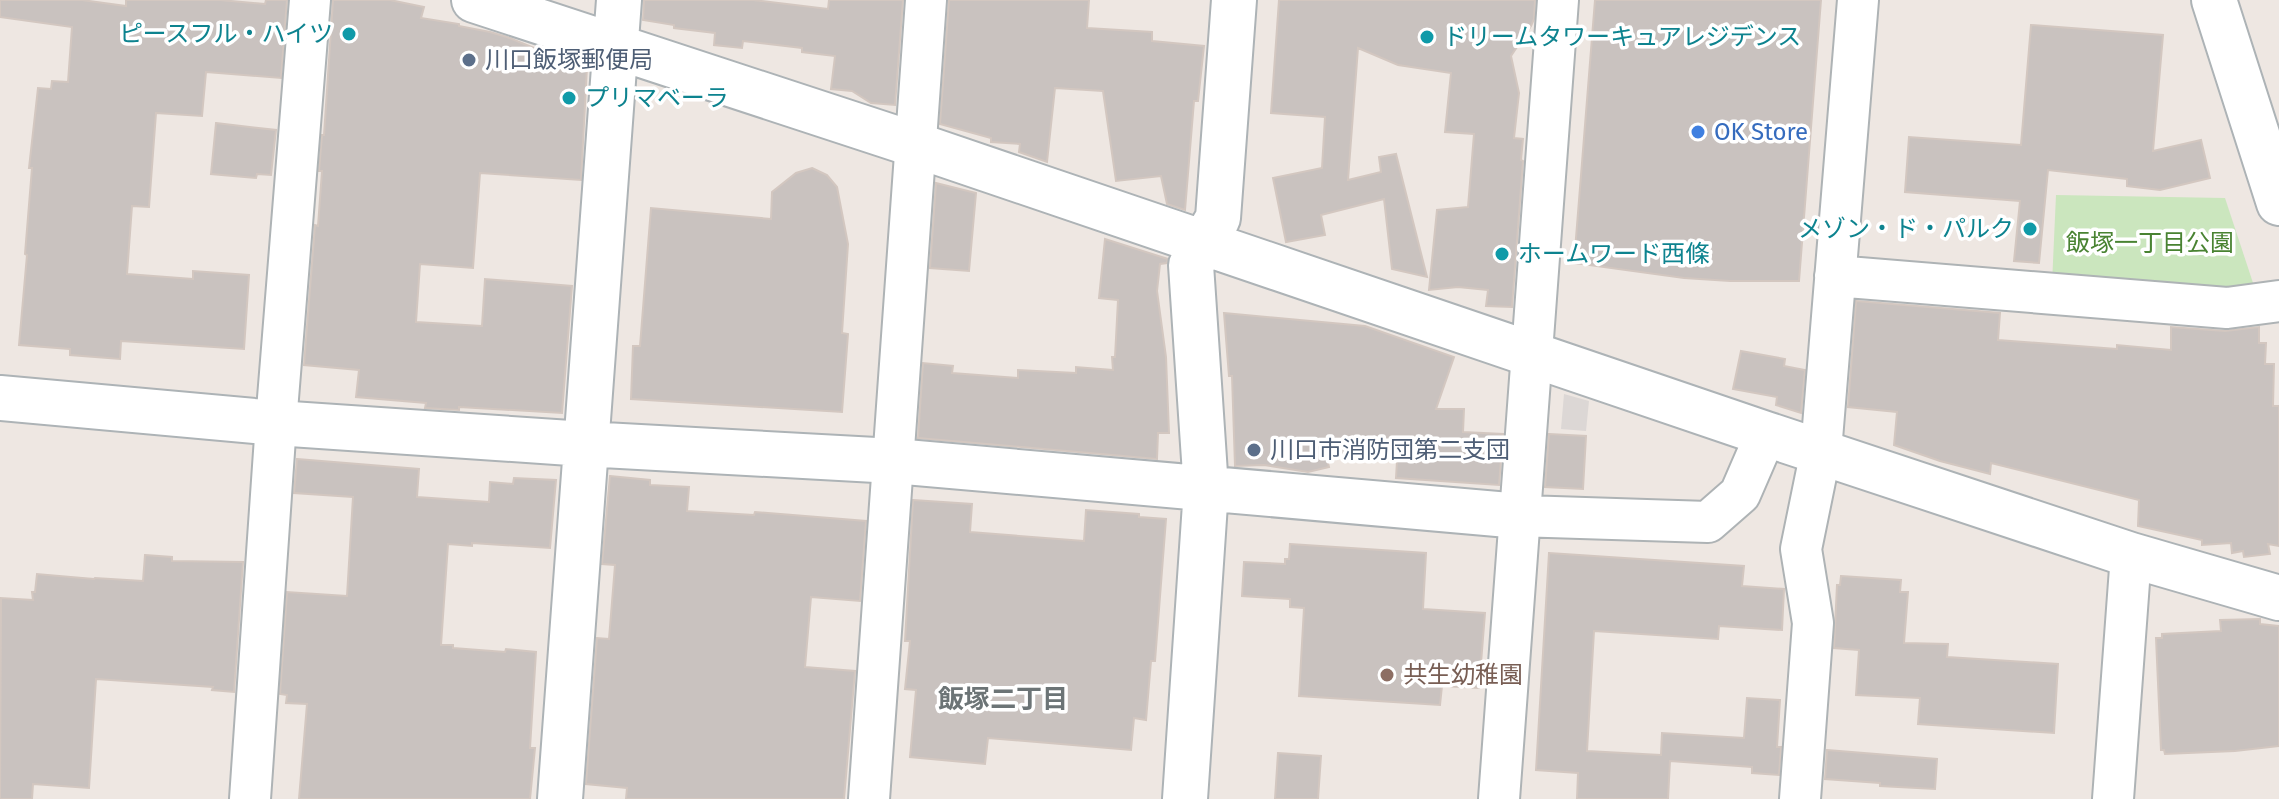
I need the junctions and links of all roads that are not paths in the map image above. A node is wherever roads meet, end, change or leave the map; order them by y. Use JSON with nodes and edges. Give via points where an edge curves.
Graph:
{"nodes":[{"id":1,"x":310,"y":0,"type":"edge"},
{"id":2,"x":474,"y":0,"type":"edge"},
{"id":3,"x":619,"y":0,"type":"edge"},
{"id":4,"x":926,"y":0,"type":"edge"},
{"id":5,"x":1234,"y":0,"type":"edge"},
{"id":6,"x":1558,"y":0,"type":"edge"},
{"id":7,"x":1858,"y":0,"type":"edge"},
{"id":8,"x":2214,"y":0,"type":"edge"},
{"id":9,"x":615,"y":47,"type":"junction"},
{"id":10,"x":916,"y":145,"type":"junction"},
{"id":11,"x":2272,"y":154,"type":"edge"},
{"id":12,"x":2279,"y":203,"type":"edge"},
{"id":13,"x":1206,"y":242,"type":"junction"},
{"id":14,"x":1835,"y":276,"type":"junction"},
{"id":15,"x":2279,"y":301,"type":"edge"},
{"id":16,"x":1532,"y":353,"type":"junction"},
{"id":17,"x":0,"y":398,"type":"edge"},
{"id":18,"x":276,"y":423,"type":"junction"},
{"id":19,"x":1766,"y":434,"type":"junction"},
{"id":20,"x":585,"y":444,"type":"junction"},
{"id":21,"x":1821,"y":451,"type":"junction"},
{"id":22,"x":894,"y":461,"type":"junction"},
{"id":23,"x":1206,"y":489,"type":"junction"},
{"id":24,"x":1520,"y":516,"type":"junction"},
{"id":25,"x":2131,"y":555,"type":"junction"},
{"id":26,"x":2279,"y":598,"type":"edge"},
{"id":27,"x":250,"y":799,"type":"edge"},
{"id":28,"x":560,"y":799,"type":"edge"},
{"id":29,"x":869,"y":799,"type":"edge"},
{"id":30,"x":1185,"y":799,"type":"edge"},
{"id":31,"x":1499,"y":799,"type":"edge"},
{"id":32,"x":1800,"y":799,"type":"edge"},
{"id":33,"x":2113,"y":799,"type":"edge"}],
"edges":[{"from":1,"to":18,"type":"street"},
{"from":2,"to":9,"type":"street"},
{"from":3,"to":9,"type":"street"},
{"from":4,"to":10,"type":"street"},
{"from":5,"to":13,"type":"street","via":[[1218,218]]},
{"from":6,"to":16,"type":"street"},
{"from":7,"to":14,"type":"street"},
{"from":8,"to":11,"type":"street"},
{"from":9,"to":10,"type":"street"},
{"from":9,"to":20,"type":"street"},
{"from":10,"to":13,"type":"street"},
{"from":10,"to":22,"type":"street"},
{"from":11,"to":12,"type":"street"},
{"from":13,"to":16,"type":"street"},
{"from":13,"to":23,"type":"street","via":[[1191,265]]},
{"from":14,"to":15,"type":"street","via":[[2227,308]]},
{"from":14,"to":21,"type":"street"},
{"from":16,"to":19,"type":"street"},
{"from":16,"to":24,"type":"street"},
{"from":17,"to":18,"type":"street"},
{"from":18,"to":20,"type":"street"},
{"from":18,"to":27,"type":"street"},
{"from":19,"to":21,"type":"street"},
{"from":19,"to":24,"type":"street","via":[[1740,494],[1708,522]]},
{"from":20,"to":22,"type":"street"},
{"from":20,"to":28,"type":"street"},
{"from":21,"to":25,"type":"street"},
{"from":21,"to":32,"type":"street","via":[[1801,549],[1813,623]]},
{"from":22,"to":23,"type":"street"},
{"from":22,"to":29,"type":"street"},
{"from":23,"to":24,"type":"street"},
{"from":23,"to":30,"type":"street"},
{"from":24,"to":31,"type":"street"},
{"from":25,"to":26,"type":"street"},
{"from":25,"to":33,"type":"street"}]}
